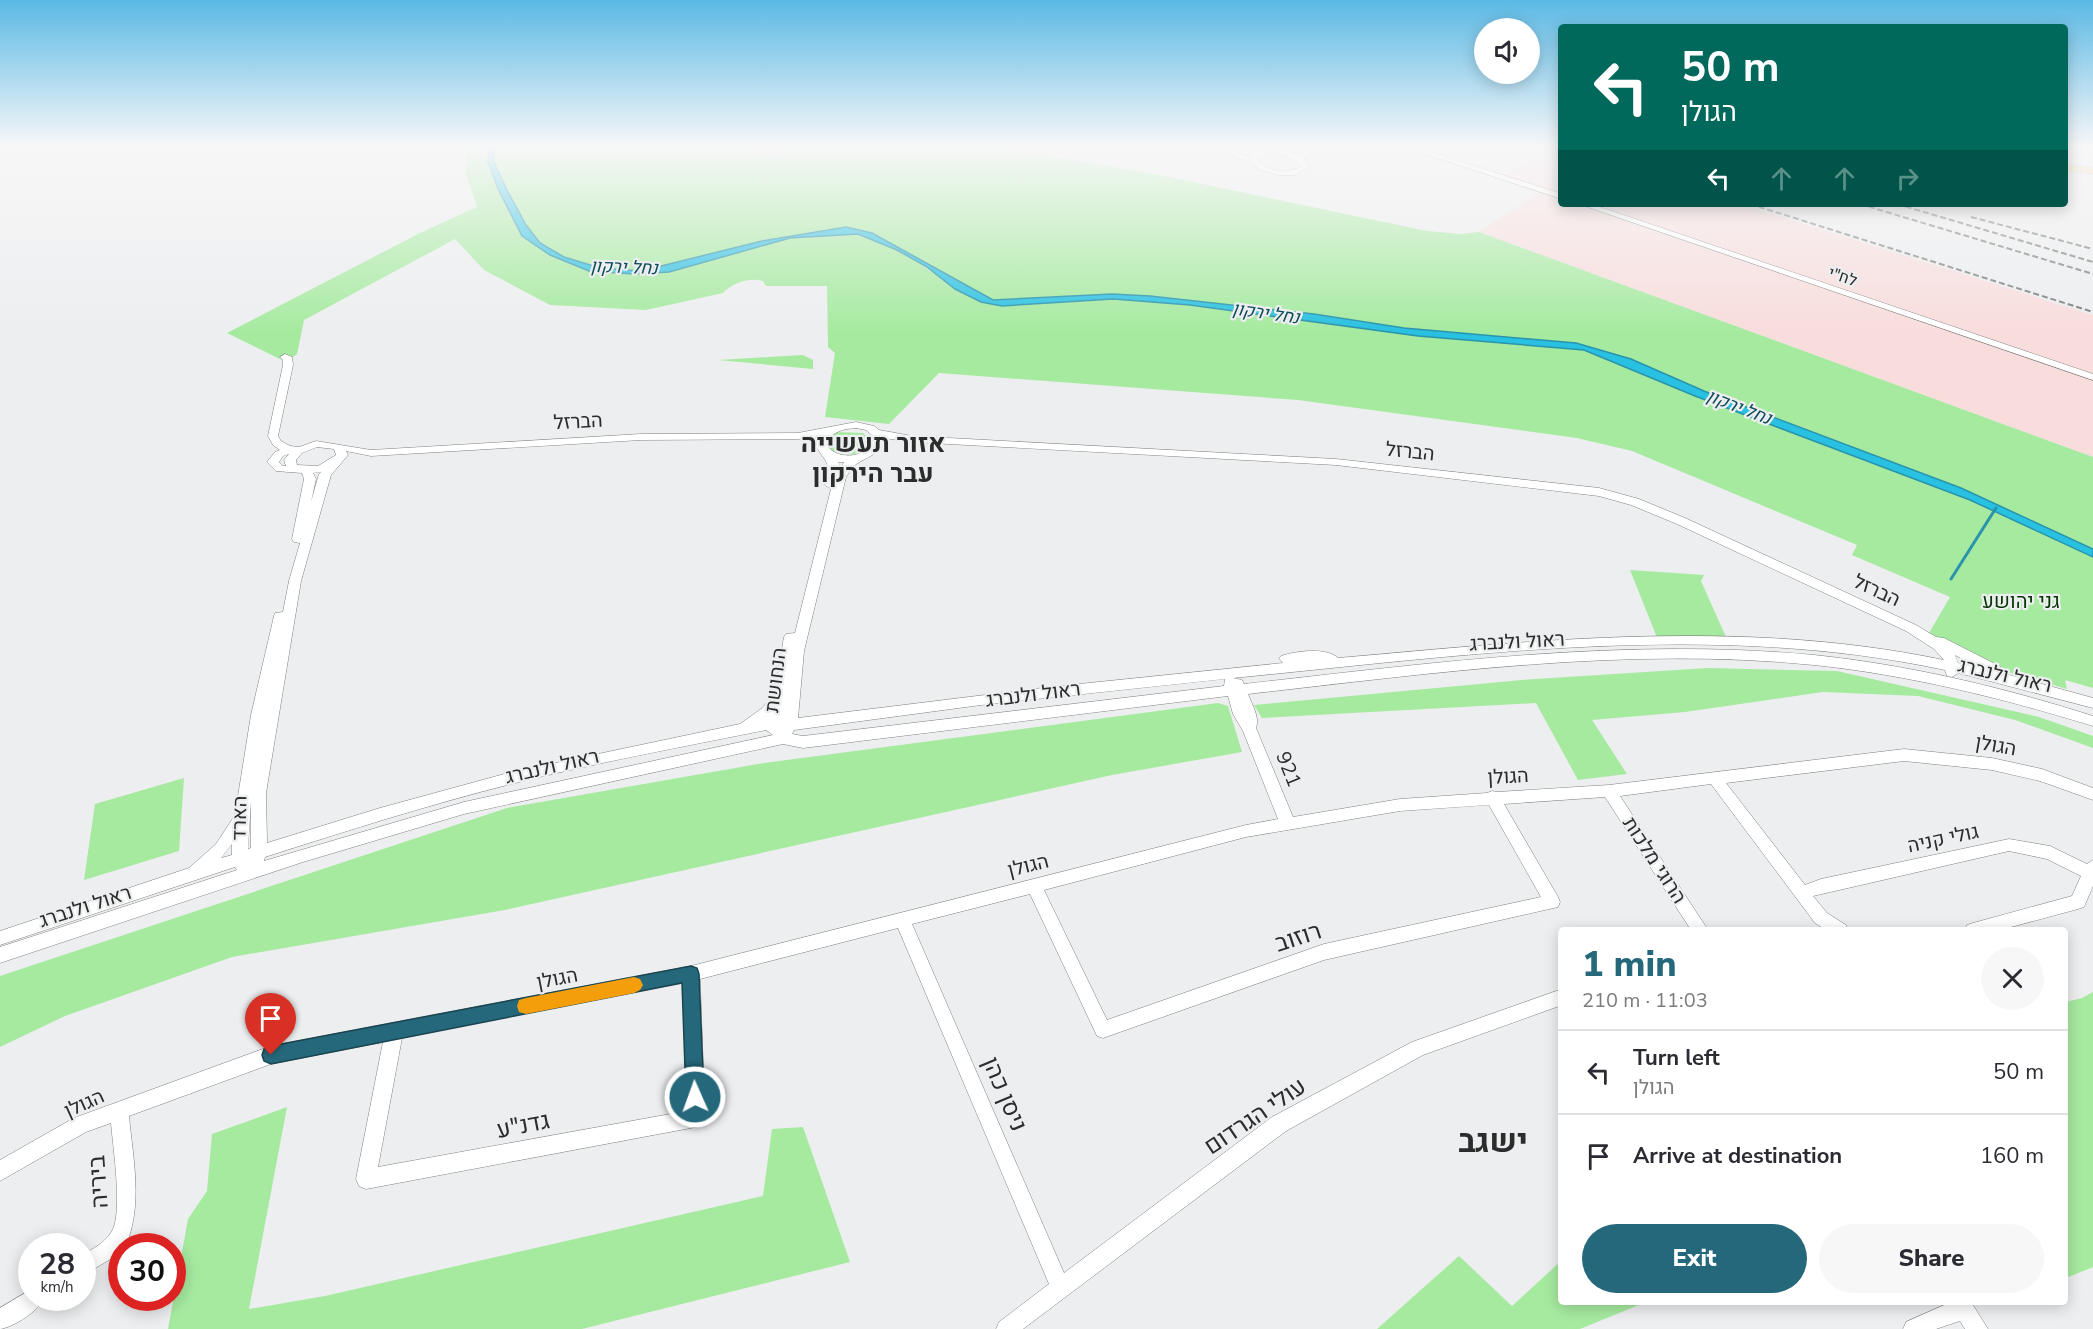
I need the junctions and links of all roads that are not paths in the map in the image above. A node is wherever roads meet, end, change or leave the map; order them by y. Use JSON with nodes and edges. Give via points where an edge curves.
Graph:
{"nodes":[{"id":1,"x":1595,"y":208,"type":"edge"},
{"id":2,"x":285,"y":357,"type":"dead end"},
{"id":3,"x":2093,"y":376,"type":"edge"},
{"id":4,"x":829,"y":432,"type":"junction"},
{"id":5,"x":876,"y":433,"type":"junction"},
{"id":6,"x":788,"y":436,"type":"junction"},
{"id":7,"x":316,"y":444,"type":"junction"},
{"id":8,"x":338,"y":446,"type":"junction"},
{"id":9,"x":288,"y":449,"type":"junction"},
{"id":10,"x":826,"y":451,"type":"junction"},
{"id":11,"x":371,"y":453,"type":"junction"},
{"id":12,"x":862,"y":456,"type":"junction"},
{"id":13,"x":335,"y":462,"type":"junction"},
{"id":14,"x":303,"y":470,"type":"junction"},
{"id":15,"x":1911,"y":628,"type":"junction"},
{"id":16,"x":1937,"y":664,"type":"junction"},
{"id":17,"x":1953,"y":667,"type":"junction"},
{"id":18,"x":1228,"y":673,"type":"junction"},
{"id":19,"x":2020,"y":682,"type":"junction"},
{"id":20,"x":1949,"y":683,"type":"junction"},
{"id":21,"x":1236,"y":690,"type":"junction"},
{"id":22,"x":780,"y":697,"type":"junction"},
{"id":23,"x":2093,"y":703,"type":"edge"},
{"id":24,"x":2093,"y":721,"type":"edge"},
{"id":25,"x":783,"y":730,"type":"junction"},
{"id":26,"x":736,"y":731,"type":"junction"},
{"id":27,"x":1715,"y":779,"type":"junction"},
{"id":28,"x":1609,"y":791,"type":"junction"},
{"id":29,"x":2093,"y":794,"type":"edge"},
{"id":30,"x":1492,"y":797,"type":"junction"},
{"id":31,"x":243,"y":814,"type":"junction"},
{"id":32,"x":1288,"y":824,"type":"junction"},
{"id":33,"x":260,"y":853,"type":"junction"},
{"id":34,"x":239,"y":860,"type":"junction"},
{"id":35,"x":2092,"y":870,"type":"edge"},
{"id":36,"x":249,"y":874,"type":"junction"},
{"id":37,"x":181,"y":879,"type":"junction"},
{"id":38,"x":1034,"y":885,"type":"junction"},
{"id":39,"x":1802,"y":893,"type":"junction"},
{"id":40,"x":902,"y":920,"type":"junction"},
{"id":41,"x":1698,"y":927,"type":"edge"},
{"id":42,"x":1835,"y":927,"type":"edge"},
{"id":43,"x":1984,"y":927,"type":"edge"},
{"id":44,"x":0,"y":938,"type":"edge"},
{"id":45,"x":0,"y":955,"type":"edge"},
{"id":46,"x":691,"y":974,"type":"junction"},
{"id":47,"x":1558,"y":998,"type":"edge"},
{"id":48,"x":394,"y":1032,"type":"junction"},
{"id":49,"x":119,"y":1110,"type":"junction"},
{"id":50,"x":0,"y":1171,"type":"edge"},
{"id":51,"x":96,"y":1258,"type":"edge"},
{"id":52,"x":1061,"y":1289,"type":"junction"},
{"id":53,"x":1961,"y":1306,"type":"edge"},
{"id":54,"x":18,"y":1308,"type":"edge"},
{"id":55,"x":0,"y":1320,"type":"edge"},
{"id":56,"x":1006,"y":1329,"type":"edge"},
{"id":57,"x":1912,"y":1329,"type":"edge"},
{"id":58,"x":1978,"y":1329,"type":"edge"}],
"edges":[{"from":1,"to":3,"type":"street","name":"לח\"י"},
{"from":2,"to":9,"type":"street","via":[[288,364],[273,436]]},
{"from":4,"to":5,"type":"street","name":"הברזל","via":[[856,425]]},
{"from":4,"to":6,"type":"street","name":"הברזל"},
{"from":4,"to":10,"type":"street","via":[[822,439]]},
{"from":5,"to":12,"type":"street","name":"הנחושת","via":[[877,446]]},
{"from":5,"to":15,"type":"street","name":"הברזל","via":[[912,439],[1260,456],[1570,488],[1635,502]]},
{"from":6,"to":10,"type":"street","name":"הברזל"},
{"from":6,"to":11,"type":"street","name":"הברזל","via":[[641,436]]},
{"from":7,"to":8,"type":"street","name":"הברזל"},
{"from":7,"to":9,"type":"street","name":"הברזל"},
{"from":7,"to":14,"type":"street","name":"הארד","via":[[291,457],[292,466]]},
{"from":8,"to":11,"type":"street","name":"הברזל"},
{"from":8,"to":13,"type":"street","name":"הארד","via":[[342,452]]},
{"from":9,"to":14,"type":"street","via":[[274,458],[274,465]]},
{"from":10,"to":12,"type":"street","name":"הברזל","via":[[848,459]]},
{"from":10,"to":22,"type":"street","name":"הנחושת","via":[[835,472]]},
{"from":11,"to":13,"type":"street","name":"הברזל"},
{"from":12,"to":25,"type":"street","name":"הנחושת","via":[[849,464],[839,482],[797,651]]},
{"from":13,"to":14,"type":"street","name":"הברזל"},
{"from":13,"to":33,"type":"street","name":"הארד","via":[[325,474],[295,581],[259,793]]},
{"from":14,"to":31,"type":"street","name":"הארד","via":[[310,479],[258,715]]},
{"from":15,"to":16,"type":"street","name":"הברזל","via":[[1927,645]]},
{"from":15,"to":17,"type":"street","name":"הברזל","via":[[1939,647]]},
{"from":15,"to":19,"type":"street"},
{"from":16,"to":17,"type":"street","name":"ראול ולנברג"},
{"from":16,"to":18,"type":"street","name":"ראול ולנברג","via":[[1826,647],[1724,640],[1597,641],[1343,663],[1315,656],[1226,664]]},
{"from":16,"to":20,"type":"street","name":"הברזל"},
{"from":17,"to":19,"type":"street","name":"ראול ולנברג"},
{"from":17,"to":20,"type":"street"},
{"from":18,"to":21,"type":"street","name":"921"},
{"from":18,"to":25,"type":"street","name":"ראול ולנברג"},
{"from":19,"to":23,"type":"street","name":"ראול ולנברג"},
{"from":20,"to":21,"type":"street","name":"ראול ולנברג","via":[[1843,663],[1772,657],[1652,656],[1473,664]]},
{"from":20,"to":24,"type":"street","name":"ראול ולנברג"},
{"from":21,"to":25,"type":"street","name":"ראול ולנברג","via":[[803,742]]},
{"from":21,"to":32,"type":"street","name":"921","via":[[1242,719]]},
{"from":22,"to":25,"type":"street","name":"הנחושת"},
{"from":22,"to":26,"type":"street","via":[[754,722]]},
{"from":25,"to":26,"type":"street","name":"ראול ולנברג","via":[[766,725]]},
{"from":25,"to":36,"type":"street","name":"ראול ולנברג","via":[[464,808]]},
{"from":26,"to":33,"type":"street","name":"ראול ולנברג","via":[[508,779]]},
{"from":27,"to":28,"type":"street","name":"הגולן"},
{"from":27,"to":29,"type":"street","name":"הגולן","via":[[1904,755],[1936,756],[2042,775]]},
{"from":27,"to":39,"type":"street"},
{"from":28,"to":30,"type":"street","name":"הגולן"},
{"from":28,"to":41,"type":"street","name":"הרוגי מלכות"},
{"from":30,"to":32,"type":"street","name":"הגולן","via":[[1400,805]]},
{"from":30,"to":38,"type":"street","name":"רוזוב","via":[[1552,902],[1324,952],[1104,1030]]},
{"from":31,"to":34,"type":"street","name":"הארד"},
{"from":31,"to":37,"type":"street","via":[[221,849]]},
{"from":32,"to":38,"type":"street","name":"הגולן","via":[[1246,831]]},
{"from":33,"to":34,"type":"street","name":"ראול ולנברג"},
{"from":33,"to":36,"type":"street","name":"הארד"},
{"from":34,"to":36,"type":"street","name":"הארד"},
{"from":34,"to":37,"type":"street","name":"ראול ולנברג"},
{"from":35,"to":39,"type":"street","name":"גולי קניה","via":[[2050,854],[2008,845]]},
{"from":35,"to":43,"type":"street","name":"גולי קניה","via":[[2078,902]]},
{"from":36,"to":45,"type":"street","name":"ראול ולנברג"},
{"from":37,"to":44,"type":"street","name":"ראול ולנברג"},
{"from":38,"to":40,"type":"street","name":"הגולן"},
{"from":39,"to":42,"type":"street","via":[[1821,918]]},
{"from":40,"to":46,"type":"street","name":"הגולן"},
{"from":40,"to":52,"type":"street","name":"ניסן כהן"},
{"from":46,"to":48,"type":"street","name":"הגולן"},
{"from":46,"to":48,"type":"street","name":"גדנ\"ע","via":[[696,1118],[366,1179]]},
{"from":47,"to":52,"type":"street","name":"עולי הגרדום","via":[[1418,1048],[1279,1124]]},
{"from":48,"to":49,"type":"street","name":"הגולן","via":[[271,1055]]},
{"from":49,"to":50,"type":"street","name":"הגולן","via":[[81,1125]]},
{"from":49,"to":51,"type":"street","name":"ביריה","via":[[127,1217],[119,1238]]},
{"from":52,"to":56,"type":"street","name":"עולי הגרדום"},
{"from":53,"to":57,"type":"street"},
{"from":53,"to":58,"type":"street"},
{"from":54,"to":55,"type":"street"}]}
